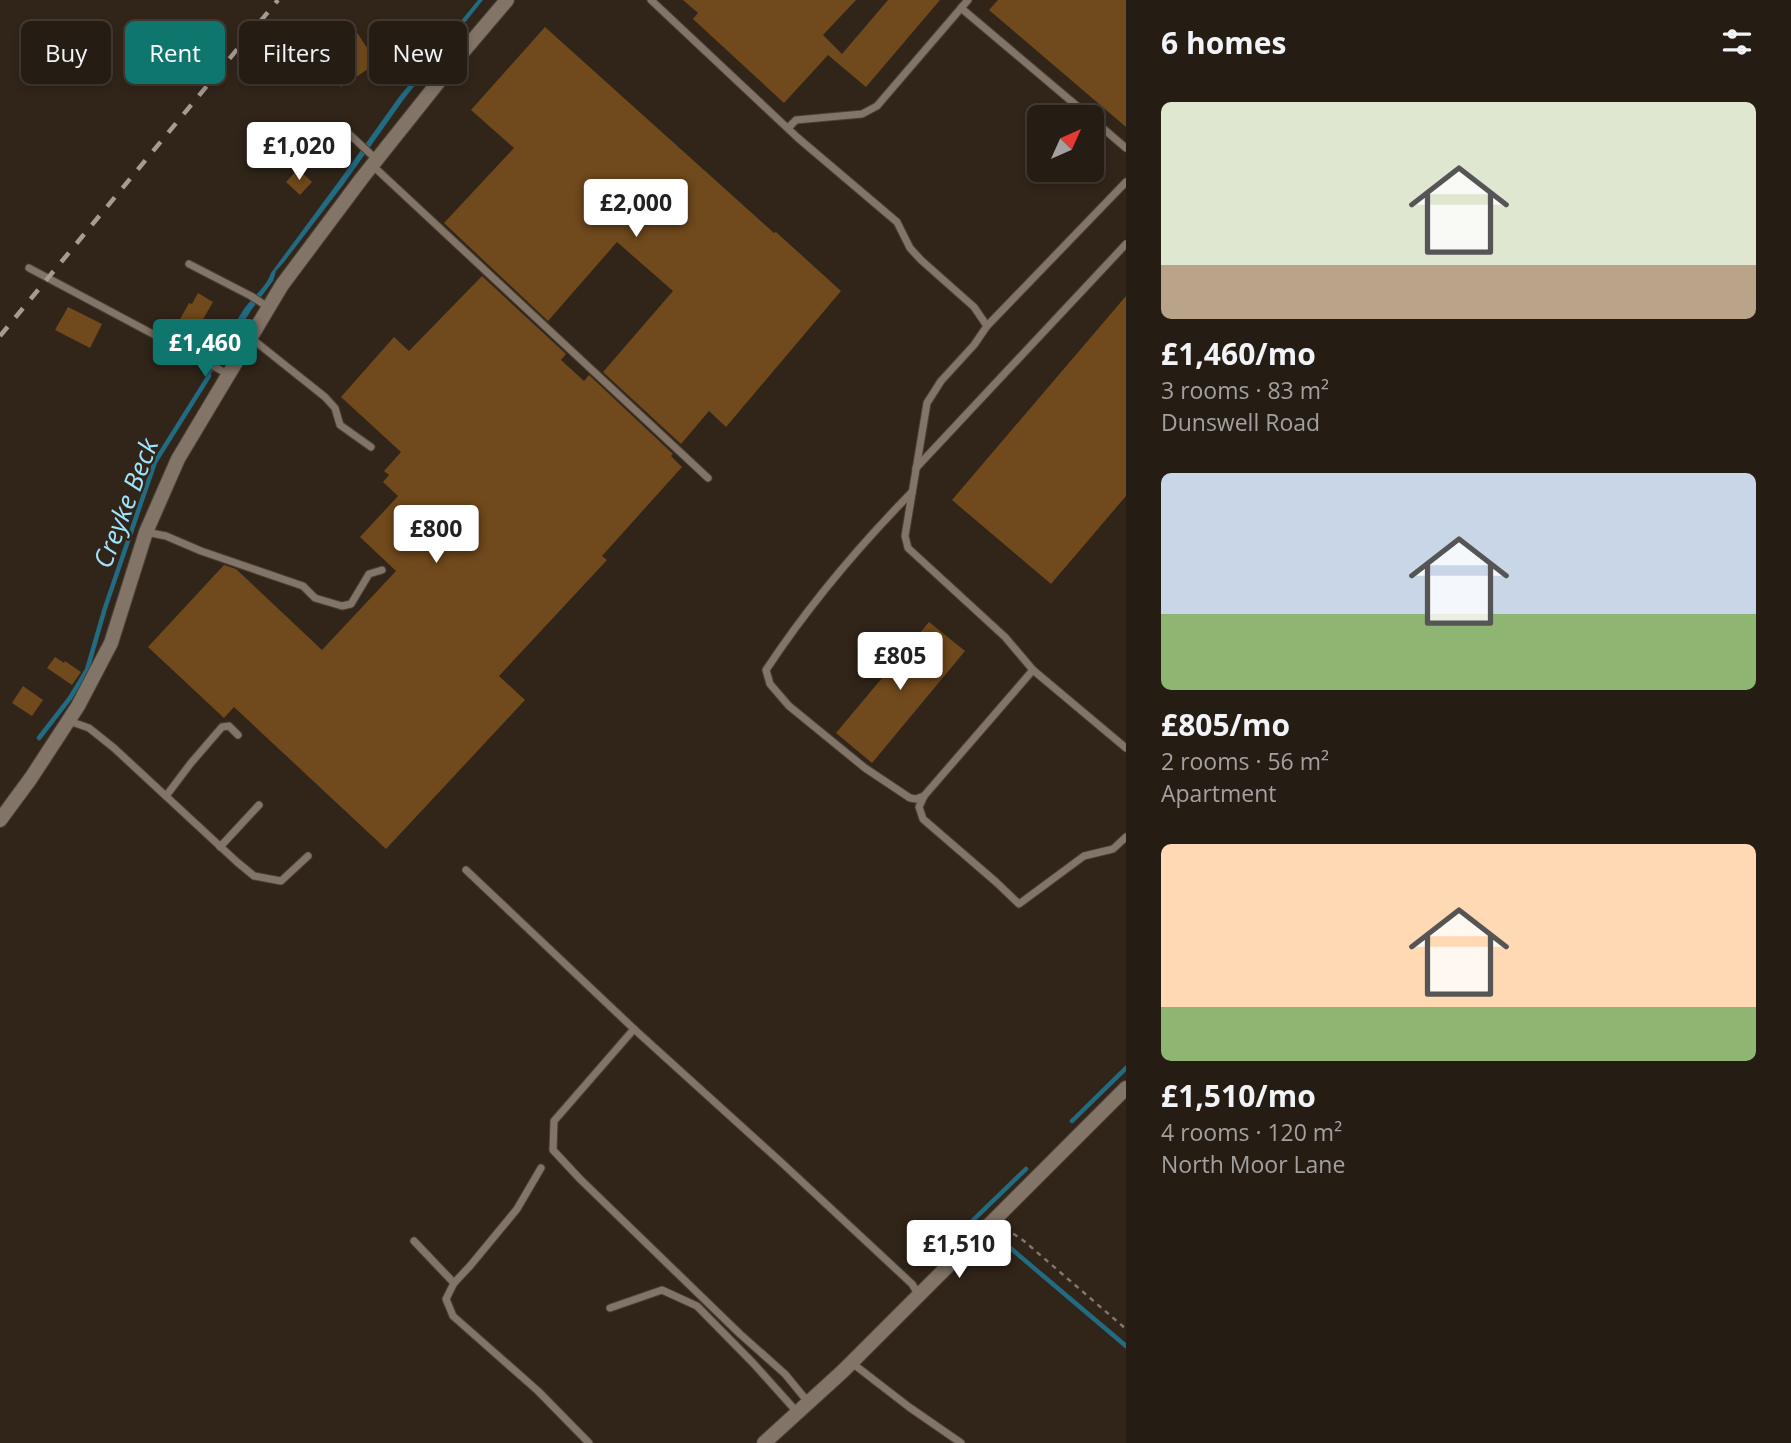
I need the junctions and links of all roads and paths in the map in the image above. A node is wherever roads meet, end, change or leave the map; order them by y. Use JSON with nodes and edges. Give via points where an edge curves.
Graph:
{"nodes":[{"id":1,"x":507,"y":0,"type":"edge"},
{"id":2,"x":651,"y":0,"type":"edge"},
{"id":3,"x":968,"y":0,"type":"edge"},
{"id":4,"x":961,"y":8,"type":"junction"},
{"id":5,"x":1076,"y":105,"type":"edge"},
{"id":6,"x":788,"y":128,"type":"junction"},
{"id":7,"x":1104,"y":129,"type":"edge"},
{"id":8,"x":348,"y":133,"type":"dead end"},
{"id":9,"x":1126,"y":148,"type":"edge"},
{"id":10,"x":373,"y":159,"type":"junction"},
{"id":11,"x":1126,"y":182,"type":"edge"},
{"id":12,"x":1126,"y":244,"type":"edge"},
{"id":13,"x":189,"y":264,"type":"dead end"},
{"id":14,"x":29,"y":268,"type":"dead end"},
{"id":15,"x":265,"y":305,"type":"junction"},
{"id":16,"x":987,"y":326,"type":"junction"},
{"id":17,"x":250,"y":337,"type":"junction"},
{"id":18,"x":224,"y":371,"type":"junction"},
{"id":19,"x":371,"y":447,"type":"dead end"},
{"id":20,"x":916,"y":468,"type":"junction"},
{"id":21,"x":708,"y":478,"type":"dead end"},
{"id":22,"x":912,"y":492,"type":"junction"},
{"id":23,"x":146,"y":532,"type":"junction"},
{"id":24,"x":382,"y":570,"type":"dead end"},
{"id":25,"x":1033,"y":670,"type":"junction"},
{"id":26,"x":69,"y":721,"type":"junction"},
{"id":27,"x":238,"y":735,"type":"dead end"},
{"id":28,"x":1126,"y":748,"type":"edge"},
{"id":29,"x":166,"y":796,"type":"junction"},
{"id":30,"x":923,"y":796,"type":"junction"},
{"id":31,"x":259,"y":805,"type":"dead end"},
{"id":32,"x":0,"y":820,"type":"edge"},
{"id":33,"x":1126,"y":837,"type":"edge"},
{"id":34,"x":220,"y":846,"type":"junction"},
{"id":35,"x":308,"y":856,"type":"dead end"},
{"id":36,"x":466,"y":870,"type":"dead end"},
{"id":37,"x":634,"y":1029,"type":"junction"},
{"id":38,"x":1126,"y":1088,"type":"edge"},
{"id":39,"x":541,"y":1168,"type":"dead end"},
{"id":40,"x":994,"y":1220,"type":"junction"},
{"id":41,"x":414,"y":1241,"type":"dead end"},
{"id":42,"x":454,"y":1283,"type":"junction"},
{"id":43,"x":919,"y":1295,"type":"junction"},
{"id":44,"x":610,"y":1308,"type":"dead end"},
{"id":45,"x":1126,"y":1329,"type":"edge"},
{"id":46,"x":852,"y":1363,"type":"junction"},
{"id":47,"x":809,"y":1402,"type":"junction"},
{"id":48,"x":797,"y":1413,"type":"junction"},
{"id":49,"x":589,"y":1443,"type":"edge"},
{"id":50,"x":764,"y":1443,"type":"edge"},
{"id":51,"x":961,"y":1443,"type":"edge"}],
"edges":[{"from":1,"to":10,"type":"street"},
{"from":2,"to":6,"type":"lane"},
{"from":3,"to":4,"type":"lane"},
{"from":4,"to":5,"type":"lane"},
{"from":4,"to":6,"type":"lane","via":[[877,106],[862,114],[796,120]]},
{"from":6,"to":16,"type":"lane","via":[[897,222],[910,248],[974,307]]},
{"from":7,"to":9,"type":"lane"},
{"from":8,"to":10,"type":"lane"},
{"from":10,"to":15,"type":"street"},
{"from":10,"to":21,"type":"lane"},
{"from":11,"to":16,"type":"lane"},
{"from":12,"to":20,"type":"lane"},
{"from":13,"to":15,"type":"lane"},
{"from":14,"to":18,"type":"lane"},
{"from":15,"to":17,"type":"street"},
{"from":16,"to":20,"type":"lane","via":[[927,402]]},
{"from":17,"to":18,"type":"street"},
{"from":17,"to":19,"type":"lane","via":[[325,397],[335,408],[340,425]]},
{"from":18,"to":23,"type":"street"},
{"from":20,"to":22,"type":"lane"},
{"from":22,"to":25,"type":"lane","via":[[905,536],[908,548],[1005,637]]},
{"from":22,"to":30,"type":"lane","via":[[845,567],[766,670],[770,684],[789,705],[856,760],[910,797]]},
{"from":23,"to":24,"type":"lane","via":[[303,586],[315,598],[342,606],[351,604],[369,574]]},
{"from":23,"to":26,"type":"street","via":[[111,643]]},
{"from":25,"to":28,"type":"lane"},
{"from":25,"to":30,"type":"lane"},
{"from":26,"to":29,"type":"lane","via":[[89,727]]},
{"from":26,"to":32,"type":"street"},
{"from":27,"to":29,"type":"lane","via":[[229,726],[222,727]]},
{"from":29,"to":34,"type":"lane"},
{"from":30,"to":33,"type":"lane","via":[[919,807],[923,819],[1018,904],[1084,856],[1113,849]]},
{"from":31,"to":34,"type":"lane"},
{"from":34,"to":35,"type":"lane","via":[[254,876],[281,881]]},
{"from":36,"to":37,"type":"lane"},
{"from":37,"to":43,"type":"lane"},
{"from":37,"to":47,"type":"lane","via":[[554,1121],[553,1150]]},
{"from":38,"to":40,"type":"street"},
{"from":39,"to":42,"type":"lane","via":[[517,1209]]},
{"from":40,"to":43,"type":"street"},
{"from":40,"to":45,"type":"path"},
{"from":41,"to":42,"type":"lane"},
{"from":42,"to":49,"type":"lane","via":[[446,1299],[453,1316]]},
{"from":43,"to":46,"type":"street"},
{"from":44,"to":48,"type":"lane","via":[[662,1290],[697,1306]]},
{"from":46,"to":47,"type":"street"},
{"from":46,"to":51,"type":"lane"},
{"from":47,"to":48,"type":"street"},
{"from":48,"to":50,"type":"street"}]}
